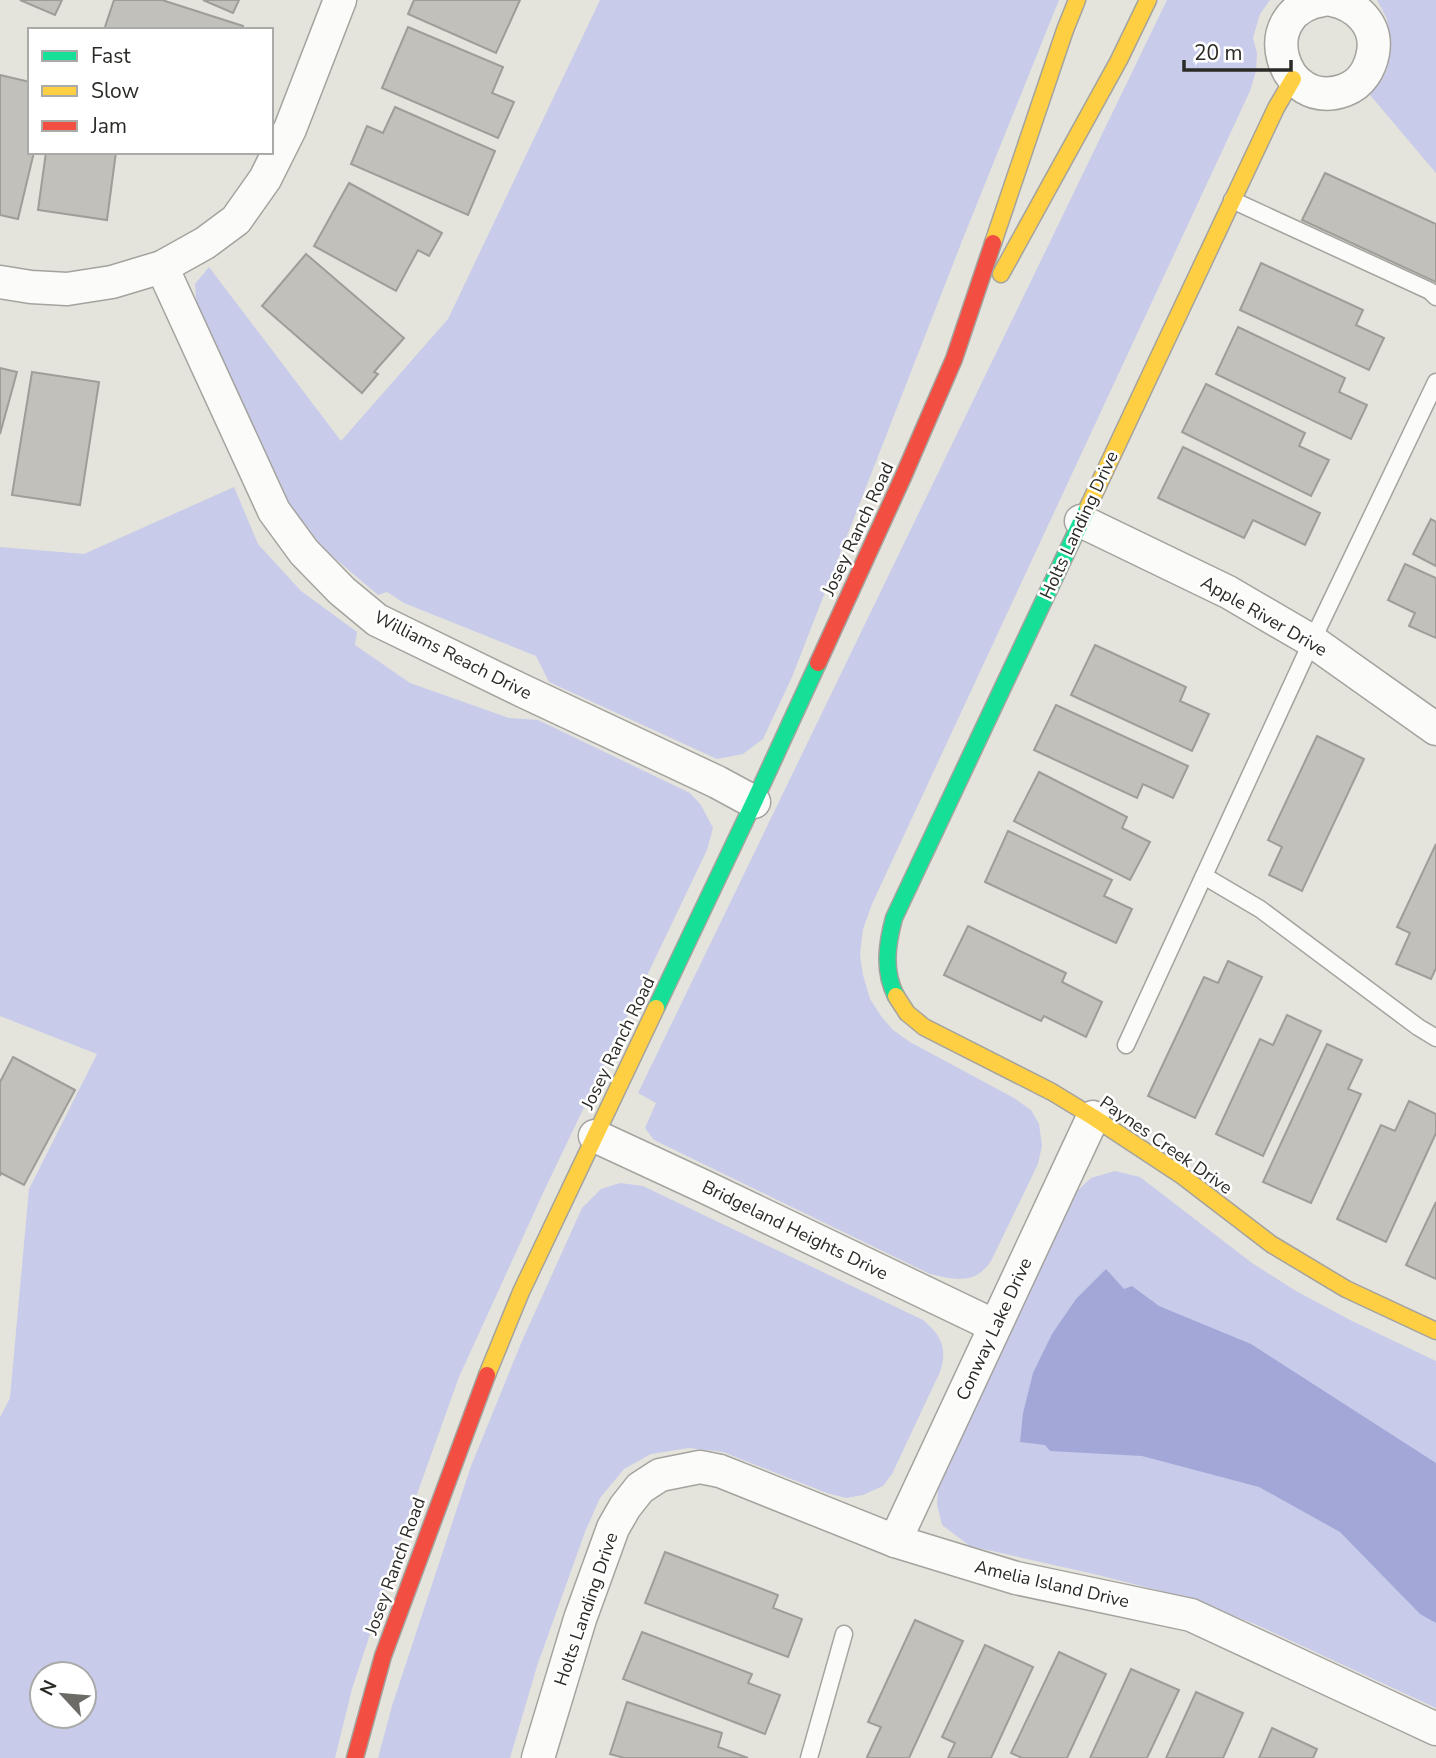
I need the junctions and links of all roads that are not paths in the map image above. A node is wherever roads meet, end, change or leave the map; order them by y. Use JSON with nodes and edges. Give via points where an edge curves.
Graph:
{"nodes":[{"id":1,"x":340,"y":0,"type":"edge"},
{"id":2,"x":1077,"y":0,"type":"edge"},
{"id":3,"x":1148,"y":0,"type":"edge"},
{"id":4,"x":1324,"y":0,"type":"edge"},
{"id":5,"x":1332,"y":0,"type":"edge"},
{"id":6,"x":1293,"y":79,"type":"junction"},
{"id":7,"x":1232,"y":200,"type":"junction"},
{"id":8,"x":162,"y":267,"type":"junction"},
{"id":9,"x":0,"y":282,"type":"edge"},
{"id":10,"x":1436,"y":297,"type":"edge"},
{"id":11,"x":954,"y":359,"type":"junction"},
{"id":12,"x":1436,"y":382,"type":"edge"},
{"id":13,"x":1081,"y":521,"type":"junction"},
{"id":14,"x":1312,"y":641,"type":"junction"},
{"id":15,"x":1436,"y":729,"type":"edge"},
{"id":16,"x":754,"y":802,"type":"junction"},
{"id":17,"x":1203,"y":876,"type":"junction"},
{"id":18,"x":888,"y":977,"type":"joint"},
{"id":19,"x":1436,"y":1038,"type":"edge"},
{"id":20,"x":1126,"y":1045,"type":"dead end"},
{"id":21,"x":1093,"y":1117,"type":"junction"},
{"id":22,"x":595,"y":1136,"type":"junction"},
{"id":23,"x":995,"y":1326,"type":"junction"},
{"id":24,"x":1436,"y":1331,"type":"edge"},
{"id":25,"x":660,"y":1475,"type":"joint"},
{"id":26,"x":895,"y":1541,"type":"junction"},
{"id":27,"x":844,"y":1634,"type":"dead end"},
{"id":28,"x":1436,"y":1729,"type":"edge"},
{"id":29,"x":355,"y":1758,"type":"edge"},
{"id":30,"x":538,"y":1758,"type":"edge"},
{"id":31,"x":808,"y":1758,"type":"edge"}],
"edges":[{"from":1,"to":8,"type":"street","via":[[290,129],[265,179],[236,220]]},
{"from":2,"to":11,"type":"street","name":"Josey Ranch Road"},
{"from":3,"to":11,"type":"street","name":"Josey Ranch Road"},
{"from":4,"to":6,"type":"street","via":[[1299,9],[1282,34],[1280,51]]},
{"from":5,"to":6,"type":"street","via":[[1357,10],[1367,22],[1373,36],[1370,66],[1362,79],[1335,93],[1320,93]]},
{"from":6,"to":7,"type":"street","name":"Holts Landing Drive"},
{"from":7,"to":10,"type":"lane"},
{"from":7,"to":13,"type":"street","name":"Holts Landing Drive"},
{"from":8,"to":9,"type":"street","via":[[67,289]]},
{"from":8,"to":16,"type":"street","name":"Williams Reach Drive","via":[[274,510],[304,552],[342,591],[377,620]]},
{"from":11,"to":16,"type":"street","name":"Josey Ranch Road"},
{"from":12,"to":14,"type":"lane"},
{"from":13,"to":14,"type":"street","name":"Apple River Drive","via":[[1228,592]]},
{"from":13,"to":18,"type":"street","name":"Holts Landing Drive","via":[[894,918],[888,934]]},
{"from":14,"to":15,"type":"street","name":"Apple River Drive"},
{"from":14,"to":17,"type":"lane"},
{"from":16,"to":22,"type":"street","name":"Josey Ranch Road"},
{"from":17,"to":19,"type":"lane","via":[[1260,909]]},
{"from":17,"to":20,"type":"lane"},
{"from":18,"to":21,"type":"street","name":"Paynes Creek Drive","via":[[907,1013],[924,1027]]},
{"from":21,"to":23,"type":"street","name":"Conway Lake Drive"},
{"from":21,"to":24,"type":"street","name":"Paynes Creek Drive","via":[[1181,1175],[1271,1244],[1346,1289]]},
{"from":22,"to":23,"type":"street","name":"Bridgeland Heights Drive"},
{"from":22,"to":29,"type":"street","name":"Josey Ranch Road","via":[[521,1292],[475,1405],[383,1656]]},
{"from":23,"to":26,"type":"street","name":"Conway Lake Drive"},
{"from":25,"to":26,"type":"street","name":"Amelia Island Drive","via":[[700,1467],[720,1471]]},
{"from":25,"to":30,"type":"street","name":"Holts Landing Drive","via":[[640,1488],[613,1528]]},
{"from":26,"to":28,"type":"street","name":"Amelia Island Drive","via":[[1016,1578],[1191,1615]]},
{"from":27,"to":31,"type":"lane"}]}
